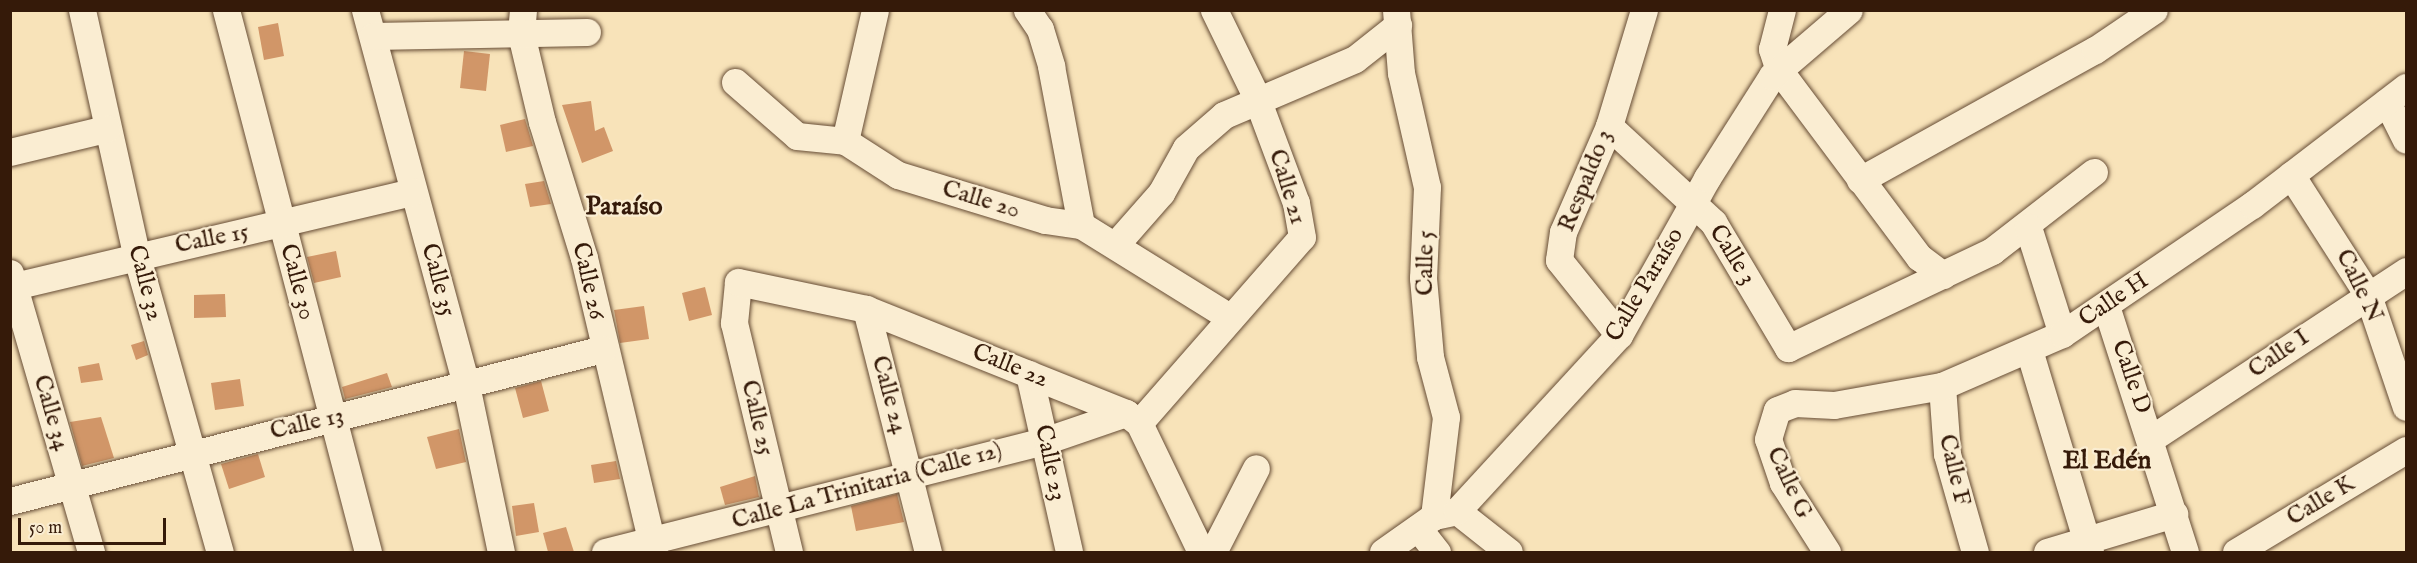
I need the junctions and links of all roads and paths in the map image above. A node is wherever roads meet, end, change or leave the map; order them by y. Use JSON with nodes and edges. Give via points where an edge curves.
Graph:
{"nodes":[{"id":1,"x":82,"y":10,"type":"edge"},
{"id":2,"x":226,"y":10,"type":"edge"},
{"id":3,"x":365,"y":10,"type":"edge"},
{"id":4,"x":874,"y":10,"type":"edge"},
{"id":5,"x":1027,"y":10,"type":"edge"},
{"id":6,"x":1214,"y":10,"type":"edge"},
{"id":7,"x":1644,"y":10,"type":"edge"},
{"id":8,"x":1782,"y":10,"type":"edge"},
{"id":9,"x":1849,"y":10,"type":"edge"},
{"id":10,"x":2154,"y":10,"type":"edge"},
{"id":11,"x":1397,"y":18,"type":"edge"},
{"id":12,"x":522,"y":22,"type":"edge"},
{"id":13,"x":587,"y":32,"type":"dead end"},
{"id":14,"x":373,"y":36,"type":"junction"},
{"id":15,"x":1779,"y":70,"type":"junction"},
{"id":16,"x":735,"y":82,"type":"dead end"},
{"id":17,"x":2397,"y":95,"type":"edge"},
{"id":18,"x":1256,"y":96,"type":"junction"},
{"id":19,"x":1609,"y":126,"type":"junction"},
{"id":20,"x":106,"y":129,"type":"junction"},
{"id":21,"x":2406,"y":140,"type":"edge"},
{"id":22,"x":845,"y":141,"type":"junction"},
{"id":23,"x":10,"y":152,"type":"edge"},
{"id":24,"x":2094,"y":172,"type":"dead end"},
{"id":25,"x":2291,"y":175,"type":"junction"},
{"id":26,"x":1860,"y":180,"type":"junction"},
{"id":27,"x":413,"y":192,"type":"junction"},
{"id":28,"x":1694,"y":201,"type":"junction"},
{"id":29,"x":282,"y":225,"type":"junction"},
{"id":30,"x":1080,"y":225,"type":"junction"},
{"id":31,"x":2028,"y":227,"type":"junction"},
{"id":32,"x":1117,"y":243,"type":"junction"},
{"id":33,"x":136,"y":254,"type":"junction"},
{"id":34,"x":2406,"y":271,"type":"edge"},
{"id":35,"x":1943,"y":275,"type":"junction"},
{"id":36,"x":12,"y":282,"type":"edge"},
{"id":37,"x":738,"y":282,"type":"joint"},
{"id":38,"x":2368,"y":294,"type":"junction"},
{"id":39,"x":2106,"y":306,"type":"junction"},
{"id":40,"x":866,"y":309,"type":"junction"},
{"id":41,"x":1231,"y":318,"type":"junction"},
{"id":42,"x":2062,"y":334,"type":"junction"},
{"id":43,"x":1619,"y":335,"type":"junction"},
{"id":44,"x":603,"y":349,"type":"junction"},
{"id":45,"x":2028,"y":350,"type":"junction"},
{"id":46,"x":1029,"y":374,"type":"junction"},
{"id":47,"x":465,"y":380,"type":"junction"},
{"id":48,"x":1942,"y":386,"type":"junction"},
{"id":49,"x":2406,"y":407,"type":"edge"},
{"id":50,"x":1778,"y":410,"type":"joint"},
{"id":51,"x":1132,"y":418,"type":"junction"},
{"id":52,"x":333,"y":420,"type":"junction"},
{"id":53,"x":2152,"y":438,"type":"junction"},
{"id":54,"x":1047,"y":440,"type":"junction"},
{"id":55,"x":192,"y":450,"type":"junction"},
{"id":56,"x":2406,"y":450,"type":"edge"},
{"id":57,"x":1256,"y":468,"type":"dead end"},
{"id":58,"x":908,"y":471,"type":"junction"},
{"id":59,"x":72,"y":484,"type":"junction"},
{"id":60,"x":10,"y":501,"type":"edge"},
{"id":61,"x":779,"y":512,"type":"junction"},
{"id":62,"x":2174,"y":514,"type":"junction"},
{"id":63,"x":1436,"y":518,"type":"junction"},
{"id":64,"x":652,"y":546,"type":"edge"},
{"id":65,"x":2089,"y":546,"type":"edge"},
{"id":66,"x":91,"y":552,"type":"edge"},
{"id":67,"x":220,"y":552,"type":"edge"},
{"id":68,"x":368,"y":552,"type":"edge"},
{"id":69,"x":501,"y":552,"type":"edge"},
{"id":70,"x":605,"y":552,"type":"edge"},
{"id":71,"x":789,"y":552,"type":"edge"},
{"id":72,"x":928,"y":552,"type":"edge"},
{"id":73,"x":1069,"y":552,"type":"edge"},
{"id":74,"x":1201,"y":552,"type":"edge"},
{"id":75,"x":1213,"y":552,"type":"edge"},
{"id":76,"x":1383,"y":552,"type":"edge"},
{"id":77,"x":1437,"y":552,"type":"edge"},
{"id":78,"x":1509,"y":552,"type":"edge"},
{"id":79,"x":1827,"y":552,"type":"edge"},
{"id":80,"x":1975,"y":552,"type":"edge"},
{"id":81,"x":2047,"y":552,"type":"edge"},
{"id":82,"x":2185,"y":552,"type":"edge"},
{"id":83,"x":2236,"y":552,"type":"edge"}],
"edges":[{"from":1,"to":20,"type":"street","name":"Calle 32"},
{"from":2,"to":29,"type":"street","name":"Calle 30"},
{"from":3,"to":14,"type":"street","name":"Calle 35"},
{"from":4,"to":22,"type":"street"},
{"from":5,"to":30,"type":"street","via":[[1040,29],[1051,66]]},
{"from":6,"to":18,"type":"street","name":"Calle 21"},
{"from":7,"to":19,"type":"street","name":"Respaldo 3"},
{"from":8,"to":15,"type":"street","via":[[1772,49]]},
{"from":9,"to":15,"type":"street","name":"Calle Paraíso"},
{"from":10,"to":26,"type":"street","via":[[2095,50]]},
{"from":11,"to":18,"type":"street","via":[[1355,59],[1294,88]]},
{"from":11,"to":63,"type":"street","name":"Calle 5","via":[[1401,73],[1427,187],[1423,278],[1430,357],[1446,417]]},
{"from":12,"to":13,"type":"street"},
{"from":12,"to":14,"type":"street"},
{"from":12,"to":44,"type":"street","name":"Calle 26","via":[[542,122],[569,198]]},
{"from":14,"to":27,"type":"street","name":"Calle 35"},
{"from":15,"to":26,"type":"street"},
{"from":15,"to":28,"type":"street","name":"Calle Paraíso"},
{"from":16,"to":22,"type":"street","name":"Calle 20","via":[[796,136]]},
{"from":17,"to":21,"type":"street"},
{"from":17,"to":25,"type":"street","name":"Calle H"},
{"from":18,"to":32,"type":"street","via":[[1224,115],[1186,148],[1161,193]]},
{"from":18,"to":41,"type":"street","name":"Calle 21","via":[[1296,203],[1302,237]]},
{"from":19,"to":28,"type":"street","name":"Calle 3"},
{"from":19,"to":43,"type":"street","name":"Respaldo 3","via":[[1563,232],[1559,260]]},
{"from":20,"to":23,"type":"street"},
{"from":20,"to":33,"type":"street","name":"Calle 32"},
{"from":22,"to":30,"type":"street","name":"Calle 20","via":[[898,174],[1046,220]]},
{"from":24,"to":31,"type":"street"},
{"from":25,"to":38,"type":"street","name":"Calle N"},
{"from":25,"to":39,"type":"street","name":"Calle H"},
{"from":26,"to":35,"type":"street","via":[[1919,257]]},
{"from":27,"to":29,"type":"street","name":"Calle 15"},
{"from":27,"to":47,"type":"street","name":"Calle 35"},
{"from":28,"to":35,"type":"street","name":"Calle 3","via":[[1713,222],[1788,348]]},
{"from":28,"to":43,"type":"street","name":"Calle Paraíso"},
{"from":29,"to":33,"type":"street","name":"Calle 15"},
{"from":29,"to":52,"type":"street","name":"Calle 30"},
{"from":30,"to":32,"type":"street","name":"Calle 20"},
{"from":31,"to":35,"type":"street"},
{"from":31,"to":42,"type":"street"},
{"from":32,"to":41,"type":"street","name":"Calle 20"},
{"from":33,"to":36,"type":"street","name":"Calle 15"},
{"from":33,"to":55,"type":"street","name":"Calle 32"},
{"from":34,"to":38,"type":"street","name":"Calle I"},
{"from":36,"to":59,"type":"street","name":"Calle 34"},
{"from":37,"to":40,"type":"street","name":"Calle 22"},
{"from":37,"to":61,"type":"street","name":"Calle 25","via":[[734,323]]},
{"from":38,"to":49,"type":"street","name":"Calle N"},
{"from":38,"to":53,"type":"street","name":"Calle I"},
{"from":39,"to":42,"type":"street","name":"Calle H"},
{"from":39,"to":53,"type":"street","name":"Calle D"},
{"from":40,"to":46,"type":"street","name":"Calle 22"},
{"from":40,"to":58,"type":"street","name":"Calle 24"},
{"from":41,"to":51,"type":"street","name":"Calle 21"},
{"from":42,"to":45,"type":"street","name":"Calle H"},
{"from":43,"to":63,"type":"street","name":"Calle Paraíso"},
{"from":44,"to":47,"type":"street","name":"Calle 13"},
{"from":44,"to":64,"type":"street","name":"Calle 26"},
{"from":45,"to":48,"type":"street","name":"Calle H"},
{"from":45,"to":65,"type":"street"},
{"from":46,"to":51,"type":"street","name":"Calle 22"},
{"from":46,"to":54,"type":"street","name":"Calle 23"},
{"from":47,"to":52,"type":"street","name":"Calle 13"},
{"from":47,"to":69,"type":"street","name":"Calle 35"},
{"from":48,"to":50,"type":"street","name":"Calle H","via":[[1833,405],[1795,403]]},
{"from":48,"to":80,"type":"street","name":"Calle F","via":[[1947,454]]},
{"from":50,"to":79,"type":"street","name":"Calle G","via":[[1768,439],[1783,483]]},
{"from":51,"to":54,"type":"street","name":"Calle La Trinitaria (Calle 12)"},
{"from":51,"to":74,"type":"street"},
{"from":52,"to":55,"type":"street","name":"Calle 13"},
{"from":52,"to":68,"type":"street","name":"Calle 30"},
{"from":53,"to":62,"type":"street","name":"Calle D"},
{"from":54,"to":58,"type":"street","name":"Calle La Trinitaria (Calle 12)"},
{"from":54,"to":73,"type":"street","name":"Calle 23"},
{"from":55,"to":59,"type":"street","name":"Calle 13"},
{"from":55,"to":67,"type":"street","name":"Calle 32"},
{"from":56,"to":83,"type":"street","name":"Calle K"},
{"from":57,"to":75,"type":"street"},
{"from":58,"to":61,"type":"street","name":"Calle La Trinitaria (Calle 12)"},
{"from":58,"to":72,"type":"street","name":"Calle 24"},
{"from":59,"to":60,"type":"street","name":"Calle 13"},
{"from":59,"to":66,"type":"street","name":"Calle 34"},
{"from":61,"to":64,"type":"street","name":"Calle La Trinitaria (Calle 12)"},
{"from":61,"to":71,"type":"street","name":"Calle 25"},
{"from":62,"to":65,"type":"street"},
{"from":62,"to":82,"type":"street","name":"Calle D"},
{"from":63,"to":76,"type":"street","name":"Calle Paraíso"},
{"from":63,"to":77,"type":"street"},
{"from":63,"to":78,"type":"street"},
{"from":64,"to":70,"type":"street","name":"Calle La Trinitaria (Calle 12)"},
{"from":65,"to":81,"type":"street"}]}
